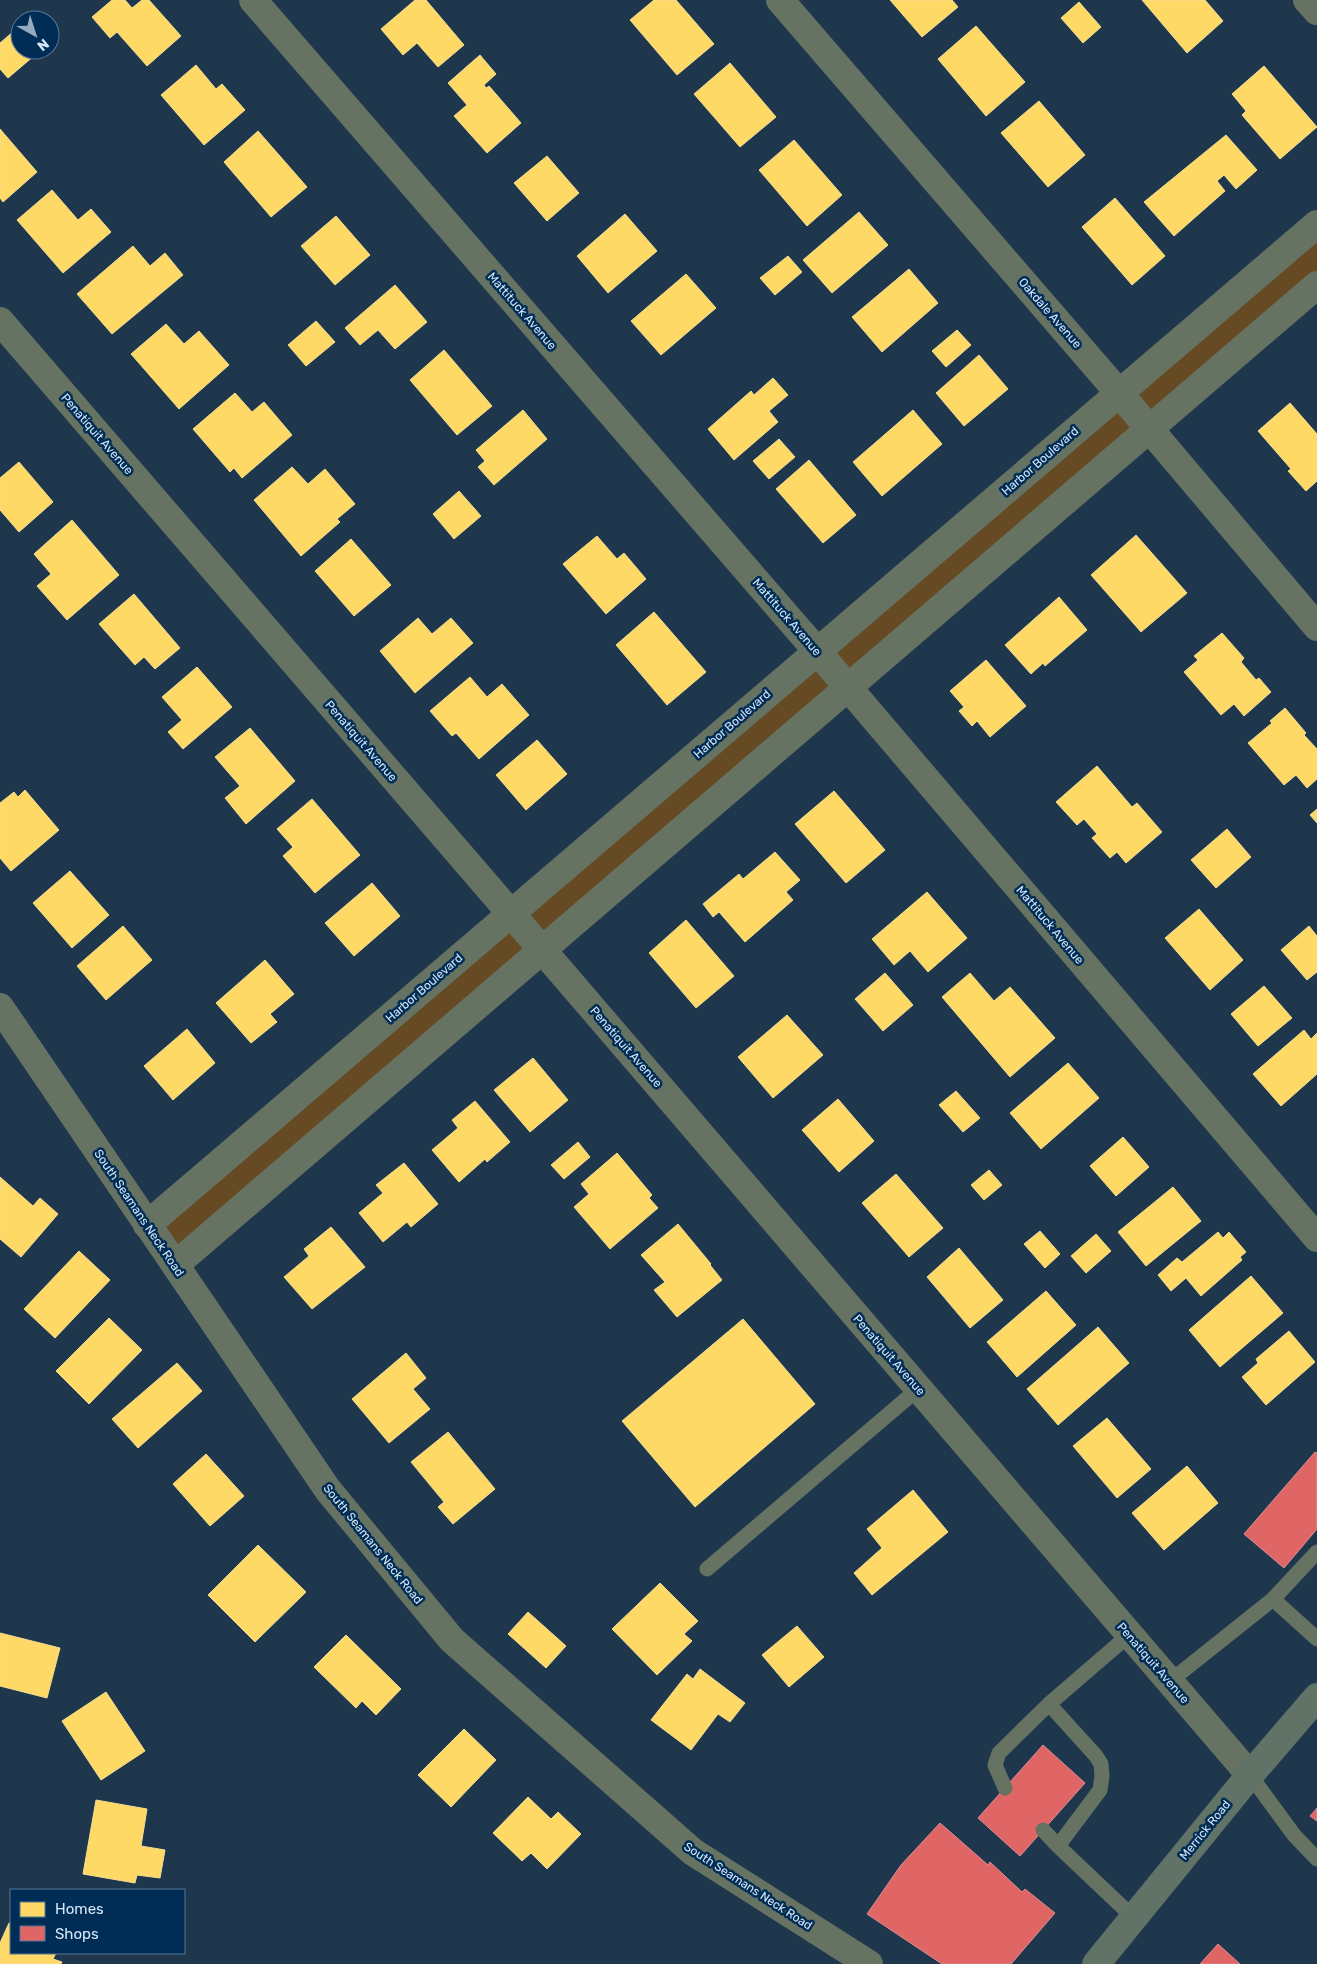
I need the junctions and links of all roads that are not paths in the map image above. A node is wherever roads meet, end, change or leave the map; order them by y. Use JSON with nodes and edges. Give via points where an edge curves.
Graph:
{"nodes":[{"id":1,"x":253,"y":0,"type":"edge"},
{"id":2,"x":780,"y":0,"type":"edge"},
{"id":3,"x":1307,"y":0,"type":"edge"},
{"id":4,"x":1317,"y":11,"type":"edge"},
{"id":5,"x":1317,"y":224,"type":"edge"},
{"id":6,"x":1317,"y":285,"type":"edge"},
{"id":7,"x":0,"y":321,"type":"edge"},
{"id":8,"x":1119,"y":393,"type":"junction"},
{"id":9,"x":1149,"y":429,"type":"junction"},
{"id":10,"x":1317,"y":627,"type":"edge"},
{"id":11,"x":817,"y":652,"type":"junction"},
{"id":12,"x":848,"y":688,"type":"junction"},
{"id":13,"x":510,"y":914,"type":"junction"},
{"id":14,"x":542,"y":950,"type":"junction"},
{"id":15,"x":0,"y":1007,"type":"edge"},
{"id":16,"x":147,"y":1225,"type":"junction"},
{"id":17,"x":1317,"y":1238,"type":"edge"},
{"id":18,"x":174,"y":1265,"type":"junction"},
{"id":19,"x":918,"y":1389,"type":"junction"},
{"id":20,"x":1317,"y":1552,"type":"edge"},
{"id":21,"x":707,"y":1569,"type":"dead end"},
{"id":22,"x":1273,"y":1599,"type":"junction"},
{"id":23,"x":1129,"y":1635,"type":"junction"},
{"id":24,"x":1317,"y":1639,"type":"edge"},
{"id":25,"x":1169,"y":1682,"type":"junction"},
{"id":26,"x":1317,"y":1697,"type":"edge"},
{"id":27,"x":1049,"y":1704,"type":"junction"},
{"id":28,"x":1250,"y":1776,"type":"junction"},
{"id":29,"x":1005,"y":1788,"type":"dead end"},
{"id":30,"x":1043,"y":1830,"type":"dead end"},
{"id":31,"x":1058,"y":1846,"type":"junction"},
{"id":32,"x":1317,"y":1859,"type":"edge"},
{"id":33,"x":1134,"y":1918,"type":"junction"},
{"id":34,"x":870,"y":1964,"type":"edge"},
{"id":35,"x":1096,"y":1964,"type":"edge"}],
"edges":[{"from":1,"to":11,"type":"street","name":"Mattituck Avenue"},
{"from":2,"to":8,"type":"street","name":"Oakdale Avenue"},
{"from":3,"to":4,"type":"street"},
{"from":5,"to":8,"type":"street","name":"Harbor Boulevard"},
{"from":6,"to":9,"type":"street"},
{"from":7,"to":13,"type":"street","name":"Penatiquit Avenue"},
{"from":8,"to":9,"type":"street","name":"Oakdale Avenue"},
{"from":8,"to":11,"type":"street","name":"Harbor Boulevard"},
{"from":9,"to":10,"type":"street","name":"Oakdale Avenue"},
{"from":9,"to":12,"type":"street"},
{"from":11,"to":12,"type":"street","name":"Mattituck Avenue"},
{"from":11,"to":13,"type":"street","name":"Harbor Boulevard"},
{"from":12,"to":14,"type":"street"},
{"from":12,"to":17,"type":"street","name":"Mattituck Avenue"},
{"from":13,"to":14,"type":"street","name":"Penatiquit Avenue"},
{"from":13,"to":16,"type":"street","name":"Harbor Boulevard"},
{"from":14,"to":18,"type":"street"},
{"from":14,"to":19,"type":"street","name":"Penatiquit Avenue"},
{"from":15,"to":16,"type":"street","name":"South Seamans Neck Road"},
{"from":16,"to":18,"type":"street","name":"South Seamans Neck Road"},
{"from":18,"to":34,"type":"street","name":"South Seamans Neck Road","via":[[328,1490],[452,1640],[693,1852]]},
{"from":19,"to":21,"type":"lane"},
{"from":19,"to":23,"type":"street","name":"Penatiquit Avenue"},
{"from":20,"to":22,"type":"lane"},
{"from":22,"to":24,"type":"lane"},
{"from":22,"to":25,"type":"lane"},
{"from":23,"to":25,"type":"street","name":"Penatiquit Avenue"},
{"from":23,"to":27,"type":"lane"},
{"from":25,"to":28,"type":"street","name":"Penatiquit Avenue"},
{"from":26,"to":28,"type":"main road","name":"Merrick Road"},
{"from":27,"to":29,"type":"lane","via":[[999,1753],[995,1765]]},
{"from":27,"to":31,"type":"lane","via":[[1096,1756],[1102,1776],[1100,1790]]},
{"from":28,"to":32,"type":"lane","via":[[1294,1835]]},
{"from":28,"to":33,"type":"main road","name":"Merrick Road"},
{"from":30,"to":31,"type":"lane"},
{"from":31,"to":33,"type":"lane"},
{"from":33,"to":35,"type":"main road","name":"Merrick Road"}]}
